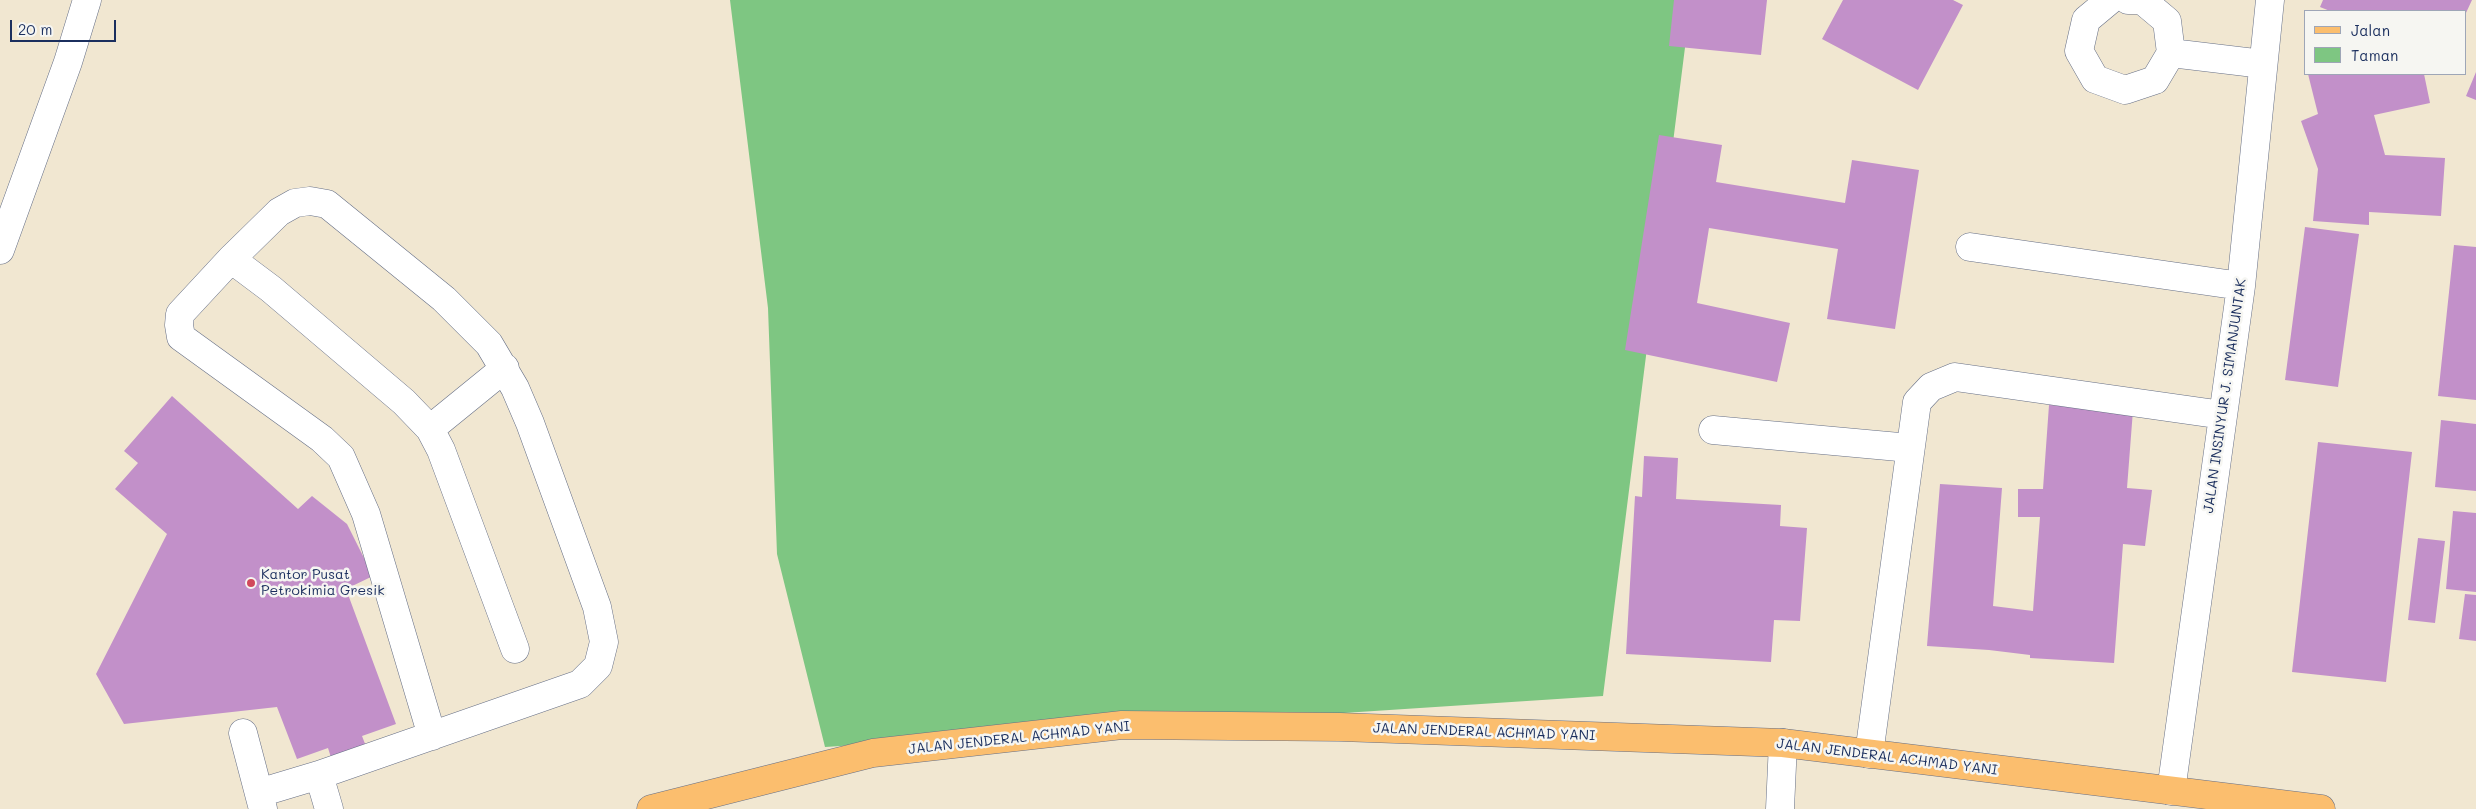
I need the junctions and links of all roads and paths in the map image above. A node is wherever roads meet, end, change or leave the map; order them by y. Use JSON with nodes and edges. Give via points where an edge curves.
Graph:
{"nodes":[{"id":1,"x":87,"y":0,"type":"edge"},
{"id":2,"x":2110,"y":0,"type":"edge"},
{"id":3,"x":2128,"y":0,"type":"edge"},
{"id":4,"x":2270,"y":0,"type":"edge"},
{"id":5,"x":2171,"y":53,"type":"junction"},
{"id":6,"x":2263,"y":64,"type":"junction"},
{"id":7,"x":1970,"y":247,"type":"dead end"},
{"id":8,"x":0,"y":250,"type":"edge"},
{"id":9,"x":231,"y":259,"type":"junction"},
{"id":10,"x":2241,"y":286,"type":"junction"},
{"id":11,"x":505,"y":368,"type":"junction"},
{"id":12,"x":2223,"y":415,"type":"junction"},
{"id":13,"x":430,"y":428,"type":"junction"},
{"id":14,"x":1713,"y":430,"type":"dead end"},
{"id":15,"x":1910,"y":448,"type":"junction"},
{"id":16,"x":515,"y":649,"type":"dead end"},
{"id":17,"x":243,"y":733,"type":"dead end"},
{"id":18,"x":432,"y":736,"type":"junction"},
{"id":19,"x":1783,"y":743,"type":"junction"},
{"id":20,"x":1869,"y":754,"type":"junction"},
{"id":21,"x":319,"y":775,"type":"junction"},
{"id":22,"x":2171,"y":791,"type":"junction"},
{"id":23,"x":261,"y":801,"type":"edge"},
{"id":24,"x":2308,"y":808,"type":"edge"},
{"id":25,"x":329,"y":809,"type":"edge"},
{"id":26,"x":651,"y":809,"type":"edge"},
{"id":27,"x":1780,"y":809,"type":"edge"}],
"edges":[{"from":1,"to":8,"type":"street"},
{"from":2,"to":5,"type":"street","via":[[2086,20],[2079,51],[2095,79],[2125,90],[2155,80]]},
{"from":3,"to":5,"type":"street","via":[[2142,0],[2167,21]]},
{"from":4,"to":6,"type":"street","name":"JALAN INSINYUR J. SIMANJUNTAK"},
{"from":5,"to":6,"type":"street"},
{"from":6,"to":10,"type":"street","name":"JALAN INSINYUR J. SIMANJUNTAK"},
{"from":7,"to":10,"type":"street"},
{"from":9,"to":11,"type":"street","via":[[279,212],[295,203],[327,204],[444,299],[489,344]]},
{"from":9,"to":13,"type":"street","via":[[397,396]]},
{"from":9,"to":18,"type":"street","via":[[180,314],[181,337],[322,439],[341,457],[366,514]]},
{"from":10,"to":12,"type":"street","name":"JALAN INSINYUR J. SIMANJUNTAK"},
{"from":11,"to":13,"type":"street"},
{"from":11,"to":18,"type":"street","via":[[530,423],[597,607],[604,642],[598,666],[580,684]]},
{"from":12,"to":15,"type":"street","via":[[1955,377],[1931,387],[1917,402]]},
{"from":12,"to":22,"type":"street","name":"JALAN INSINYUR J. SIMANJUNTAK"},
{"from":13,"to":16,"type":"street"},
{"from":14,"to":15,"type":"street"},
{"from":15,"to":20,"type":"street"},
{"from":17,"to":23,"type":"street"},
{"from":18,"to":21,"type":"street"},
{"from":19,"to":20,"type":"main road","name":"JALAN JENDERAL ACHMAD YANI"},
{"from":19,"to":26,"type":"main road","name":"JALAN JENDERAL ACHMAD YANI","via":[[1340,727],[1122,725],[873,753]]},
{"from":19,"to":27,"type":"street"},
{"from":20,"to":22,"type":"main road","name":"JALAN JENDERAL ACHMAD YANI"},
{"from":21,"to":23,"type":"street"},
{"from":21,"to":25,"type":"street"},
{"from":22,"to":24,"type":"main road","name":"JALAN JENDERAL ACHMAD YANI"}]}
